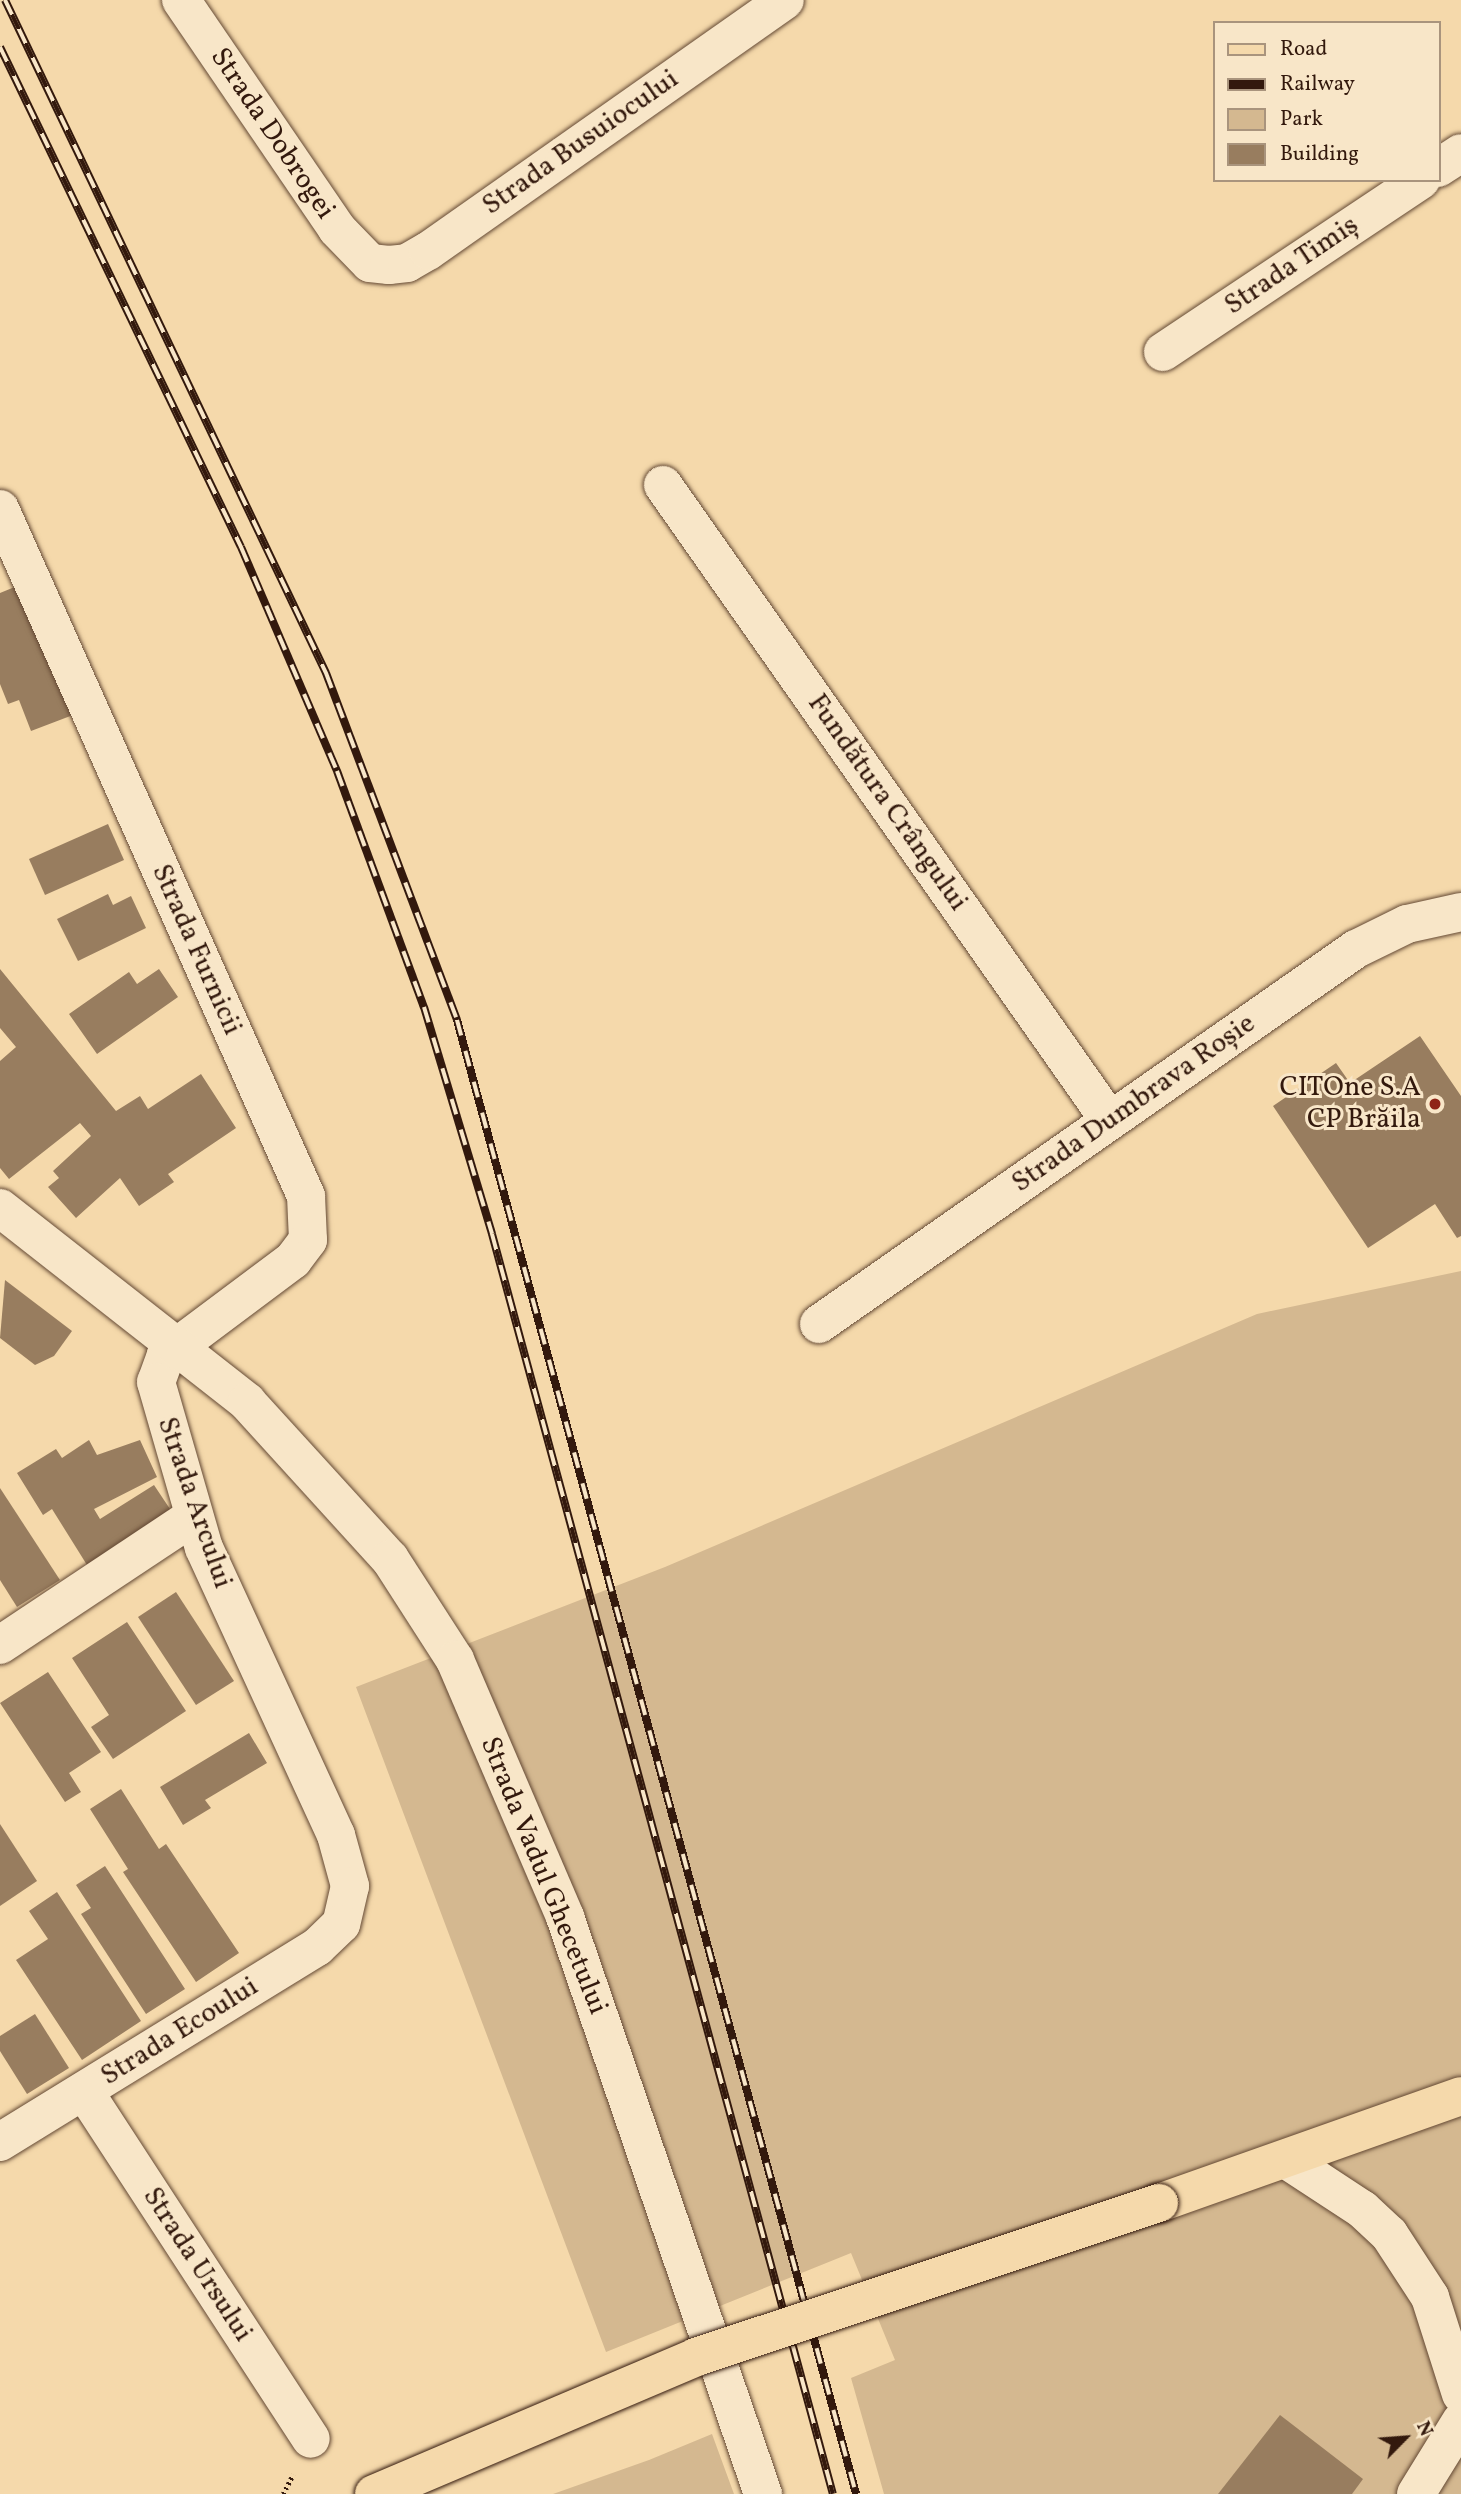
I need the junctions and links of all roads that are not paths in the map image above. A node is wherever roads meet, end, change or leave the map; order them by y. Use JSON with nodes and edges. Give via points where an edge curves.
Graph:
{"nodes":[{"id":1,"x":181,"y":0,"type":"edge"},
{"id":2,"x":785,"y":0,"type":"edge"},
{"id":3,"x":1461,"y":153,"type":"edge"},
{"id":4,"x":1440,"y":167,"type":"edge"},
{"id":5,"x":1418,"y":182,"type":"edge"},
{"id":6,"x":370,"y":262,"type":"joint"},
{"id":7,"x":1163,"y":352,"type":"dead end"},
{"id":8,"x":663,"y":485,"type":"dead end"},
{"id":9,"x":4,"y":528,"type":"edge"},
{"id":10,"x":1461,"y":912,"type":"edge"},
{"id":11,"x":1110,"y":1121,"type":"junction"},
{"id":12,"x":0,"y":1208,"type":"edge"},
{"id":13,"x":819,"y":1324,"type":"dead end"},
{"id":14,"x":177,"y":1346,"type":"junction"},
{"id":15,"x":193,"y":1517,"type":"junction"},
{"id":16,"x":0,"y":1645,"type":"edge"},
{"id":17,"x":348,"y":1909,"type":"joint"},
{"id":18,"x":83,"y":2091,"type":"junction"},
{"id":19,"x":1461,"y":2096,"type":"edge"},
{"id":20,"x":0,"y":2142,"type":"edge"},
{"id":21,"x":1287,"y":2161,"type":"junction"},
{"id":22,"x":1461,"y":2394,"type":"edge"},
{"id":23,"x":1461,"y":2421,"type":"edge"},
{"id":24,"x":310,"y":2439,"type":"dead end"},
{"id":25,"x":374,"y":2494,"type":"edge"},
{"id":26,"x":763,"y":2494,"type":"edge"},
{"id":27,"x":1416,"y":2494,"type":"edge"}],
"edges":[{"from":1,"to":6,"type":"street","name":"Strada Dobrogei","via":[[337,229]]},
{"from":2,"to":6,"type":"street","name":"Strada Busuiocului","via":[[428,251],[407,263]]},
{"from":3,"to":4,"type":"street"},
{"from":5,"to":7,"type":"street","name":"Strada Timiș"},
{"from":8,"to":11,"type":"street","name":"Fundătura Crângului"},
{"from":9,"to":14,"type":"street","name":"Strada Furnicii","via":[[306,1196],[311,1218],[308,1240],[293,1260]]},
{"from":10,"to":11,"type":"street","name":"Strada Dumbrava Roșie","via":[[1407,924],[1356,949]]},
{"from":11,"to":13,"type":"street","name":"Strada Dumbrava Roșie"},
{"from":12,"to":14,"type":"street"},
{"from":14,"to":15,"type":"street","name":"Strada Arcului","via":[[158,1368],[156,1382]]},
{"from":14,"to":26,"type":"street","name":"Strada Vadul Ghecetului","via":[[247,1402],[324,1481],[390,1559],[455,1660],[565,1917]]},
{"from":15,"to":16,"type":"street"},
{"from":15,"to":17,"type":"street","name":"Strada Arcului","via":[[337,1835],[347,1866]]},
{"from":17,"to":18,"type":"street","name":"Strada Ecoului","via":[[317,1947]]},
{"from":18,"to":20,"type":"street","name":"Strada Ecoului"},
{"from":18,"to":24,"type":"street","name":"Strada Ursului"},
{"from":19,"to":21,"type":"main road"},
{"from":21,"to":22,"type":"street","via":[[1362,2209],[1389,2234],[1430,2297]]},
{"from":21,"to":25,"type":"main road","bridge":true,"via":[[696,2357]]},
{"from":23,"to":27,"type":"street"}]}
